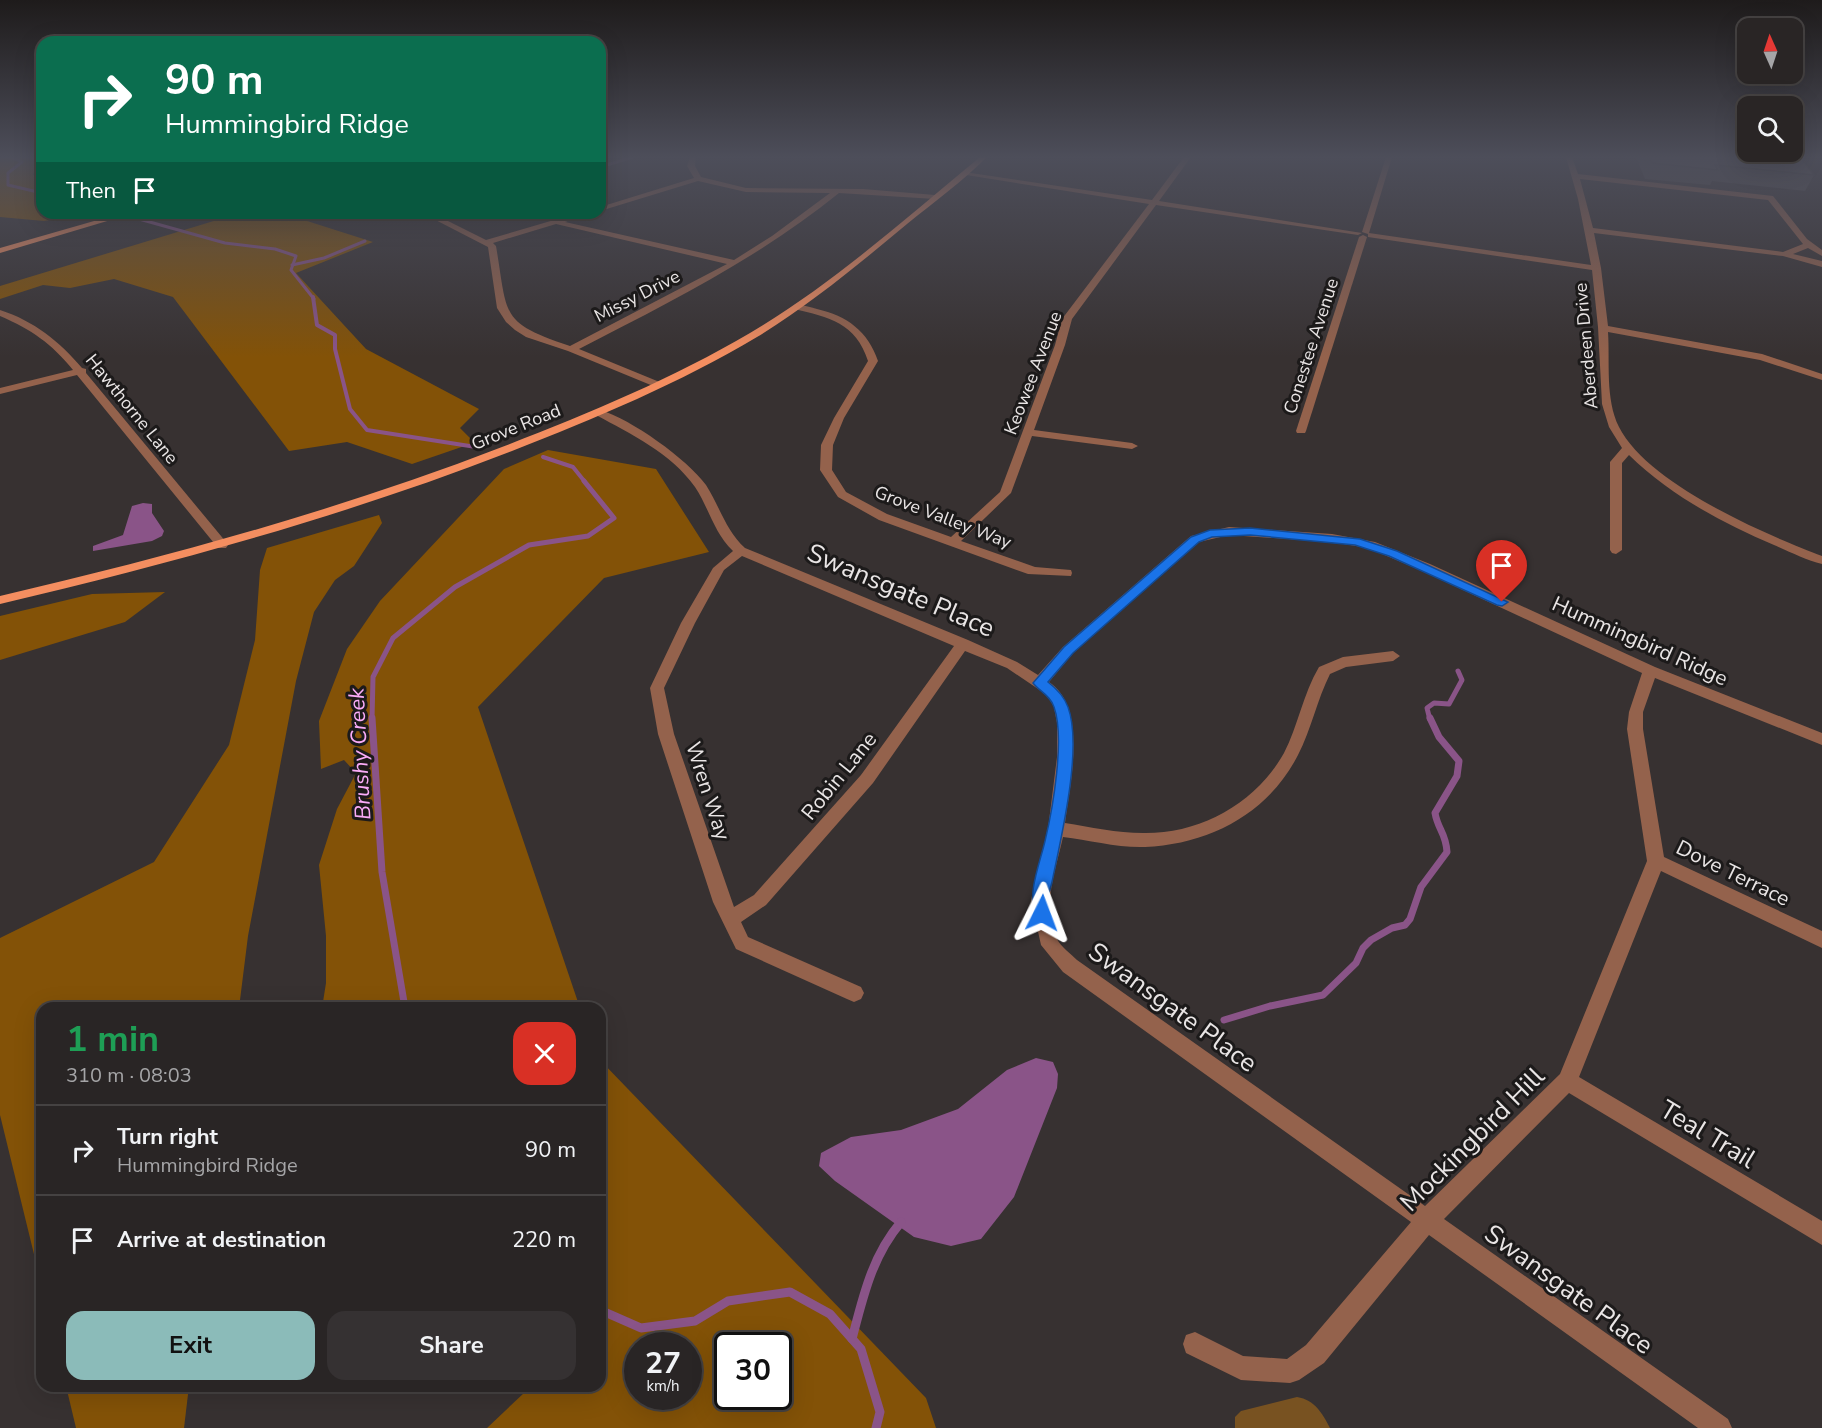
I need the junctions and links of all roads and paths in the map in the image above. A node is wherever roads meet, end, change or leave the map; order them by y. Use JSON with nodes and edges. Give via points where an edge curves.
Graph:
{"nodes":[{"id":1,"x":94,"y":224,"type":"edge"},
{"id":2,"x":449,"y":224,"type":"edge"},
{"id":3,"x":550,"y":224,"type":"edge"},
{"id":4,"x":563,"y":224,"type":"edge"},
{"id":5,"x":796,"y":224,"type":"edge"},
{"id":6,"x":902,"y":224,"type":"edge"},
{"id":7,"x":1139,"y":224,"type":"edge"},
{"id":8,"x":1297,"y":224,"type":"edge"},
{"id":9,"x":1368,"y":224,"type":"edge"},
{"id":10,"x":1588,"y":224,"type":"edge"},
{"id":11,"x":1791,"y":224,"type":"edge"},
{"id":12,"x":1590,"y":230,"type":"junction"},
{"id":13,"x":1365,"y":234,"type":"junction"},
{"id":14,"x":488,"y":242,"type":"junction"},
{"id":15,"x":1808,"y":245,"type":"junction"},
{"id":16,"x":0,"y":251,"type":"edge"},
{"id":17,"x":1783,"y":254,"type":"junction"},
{"id":18,"x":1822,"y":254,"type":"edge"},
{"id":19,"x":736,"y":263,"type":"junction"},
{"id":20,"x":1822,"y":264,"type":"edge"},
{"id":21,"x":1597,"y":268,"type":"junction"},
{"id":22,"x":797,"y":306,"type":"junction"},
{"id":23,"x":0,"y":313,"type":"edge"},
{"id":24,"x":1604,"y":328,"type":"junction"},
{"id":25,"x":571,"y":349,"type":"junction"},
{"id":26,"x":82,"y":371,"type":"junction"},
{"id":27,"x":1822,"y":377,"type":"edge"},
{"id":28,"x":658,"y":385,"type":"junction"},
{"id":29,"x":0,"y":391,"type":"edge"},
{"id":30,"x":600,"y":413,"type":"junction"},
{"id":31,"x":1301,"y":431,"type":"dead end"},
{"id":32,"x":1029,"y":432,"type":"junction"},
{"id":33,"x":1132,"y":446,"type":"dead end"},
{"id":34,"x":1628,"y":449,"type":"junction"},
{"id":35,"x":954,"y":541,"type":"junction"},
{"id":36,"x":222,"y":545,"type":"junction"},
{"id":37,"x":1616,"y":550,"type":"dead end"},
{"id":38,"x":741,"y":551,"type":"junction"},
{"id":39,"x":1822,"y":560,"type":"edge"},
{"id":40,"x":1066,"y":573,"type":"dead end"},
{"id":41,"x":0,"y":600,"type":"edge"},
{"id":42,"x":963,"y":643,"type":"junction"},
{"id":43,"x":1393,"y":656,"type":"dead end"},
{"id":44,"x":1650,"y":671,"type":"junction"},
{"id":45,"x":1040,"y":683,"type":"junction"},
{"id":46,"x":1822,"y":739,"type":"edge"},
{"id":47,"x":1056,"y":829,"type":"junction"},
{"id":48,"x":1656,"y":861,"type":"junction"},
{"id":49,"x":730,"y":919,"type":"junction"},
{"id":50,"x":1822,"y":940,"type":"edge"},
{"id":51,"x":854,"y":993,"type":"dead end"},
{"id":52,"x":1567,"y":1082,"type":"junction"},
{"id":53,"x":1428,"y":1219,"type":"junction"},
{"id":54,"x":1822,"y":1234,"type":"edge"},
{"id":55,"x":1195,"y":1344,"type":"dead end"},
{"id":56,"x":1719,"y":1428,"type":"edge"}],
"edges":[{"from":1,"to":16,"type":"main road"},
{"from":2,"to":14,"type":"street"},
{"from":3,"to":14,"type":"street"},
{"from":4,"to":19,"type":"street"},
{"from":5,"to":19,"type":"street","name":"Missy Drive"},
{"from":6,"to":22,"type":"main road","name":"Grove Road"},
{"from":7,"to":32,"type":"street","name":"Keowee Avenue","via":[[1067,319]]},
{"from":8,"to":13,"type":"street"},
{"from":9,"to":13,"type":"street","name":"Conestee Avenue"},
{"from":10,"to":12,"type":"street","name":"Aberdeen Drive"},
{"from":11,"to":15,"type":"street"},
{"from":12,"to":17,"type":"street"},
{"from":12,"to":21,"type":"street","name":"Aberdeen Drive"},
{"from":13,"to":21,"type":"street"},
{"from":13,"to":31,"type":"street","name":"Conestee Avenue"},
{"from":14,"to":25,"type":"street","via":[[494,252],[502,308],[509,320],[529,335]]},
{"from":15,"to":17,"type":"street"},
{"from":15,"to":18,"type":"street"},
{"from":17,"to":20,"type":"street"},
{"from":19,"to":25,"type":"street","name":"Missy Drive"},
{"from":21,"to":24,"type":"street","name":"Aberdeen Drive"},
{"from":22,"to":28,"type":"main road","name":"Grove Road","via":[[754,334]]},
{"from":22,"to":35,"type":"street","name":"Grove Valley Way","via":[[838,319],[858,331],[870,347],[873,361],[827,446],[826,470],[842,494],[883,517]]},
{"from":23,"to":26,"type":"street","name":"Hawthorne Lane","via":[[34,328]]},
{"from":24,"to":27,"type":"street","via":[[1762,357]]},
{"from":24,"to":34,"type":"street","name":"Aberdeen Drive","via":[[1609,411]]},
{"from":25,"to":28,"type":"street"},
{"from":26,"to":29,"type":"street"},
{"from":26,"to":36,"type":"street","name":"Hawthorne Lane","via":[[112,414]]},
{"from":28,"to":30,"type":"main road","name":"Grove Road"},
{"from":30,"to":36,"type":"main road","name":"Grove Road","via":[[369,500]]},
{"from":30,"to":38,"type":"street","name":"Swansgate Place","via":[[659,447],[694,478],[730,543]]},
{"from":32,"to":33,"type":"street"},
{"from":32,"to":35,"type":"street","name":"Keowee Avenue","via":[[1005,493]]},
{"from":34,"to":37,"type":"street","via":[[1616,462]]},
{"from":34,"to":39,"type":"street","name":"Aberdeen Drive","via":[[1669,482],[1717,512],[1780,545]]},
{"from":35,"to":40,"type":"street","name":"Grove Valley Way","via":[[1032,571]]},
{"from":36,"to":41,"type":"main road","name":"Grove Road"},
{"from":38,"to":42,"type":"street","name":"Swansgate Place"},
{"from":38,"to":49,"type":"street","name":"Wren Way","via":[[718,568],[657,688],[666,734]]},
{"from":42,"to":45,"type":"street","name":"Swansgate Place","via":[[1012,665]]},
{"from":42,"to":49,"type":"street","name":"Robin Lane","via":[[867,778],[760,900]]},
{"from":43,"to":47,"type":"street","via":[[1343,662],[1324,671],[1291,754],[1265,792],[1234,816],[1185,835],[1143,840]]},
{"from":44,"to":45,"type":"street","name":"Hummingbird Ridge","via":[[1371,545],[1332,538],[1229,531],[1195,539],[1181,549],[1068,650]]},
{"from":44,"to":46,"type":"street","name":"Hummingbird Ridge"},
{"from":44,"to":48,"type":"street","via":[[1636,712],[1635,729]]},
{"from":45,"to":47,"type":"street","name":"Swansgate Place","via":[[1053,692],[1065,723]]},
{"from":47,"to":53,"type":"street","name":"Swansgate Place","via":[[1040,900],[1050,945],[1070,966]]},
{"from":48,"to":50,"type":"street","name":"Dove Terrace"},
{"from":48,"to":52,"type":"street","name":"Mockingbird Hill"},
{"from":49,"to":51,"type":"street","name":"Wren Way","via":[[742,943]]},
{"from":52,"to":53,"type":"street","name":"Mockingbird Hill"},
{"from":52,"to":54,"type":"street","name":"Teal Trail"},
{"from":53,"to":55,"type":"street","name":"Mockingbird Hill","via":[[1315,1354],[1290,1371],[1241,1368]]},
{"from":53,"to":56,"type":"street","name":"Swansgate Place"}]}
